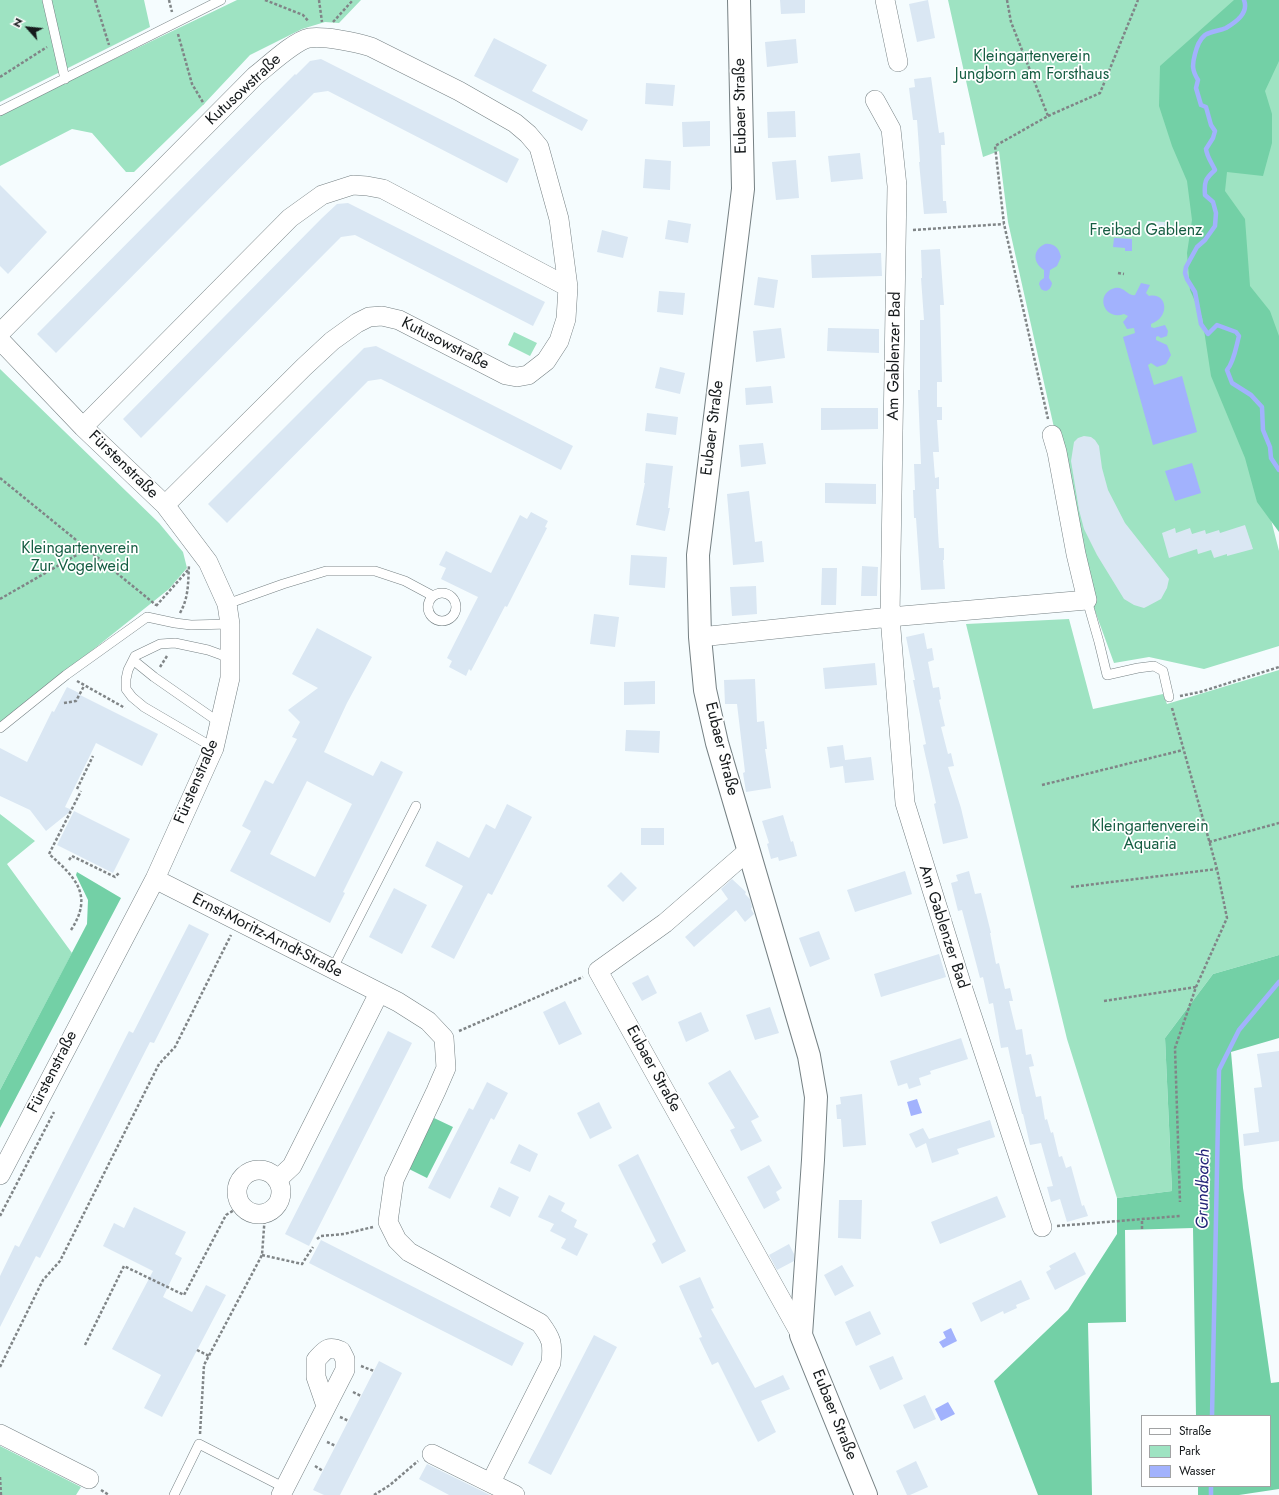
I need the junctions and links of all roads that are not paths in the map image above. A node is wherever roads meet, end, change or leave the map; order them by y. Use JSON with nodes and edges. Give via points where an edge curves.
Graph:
{"nodes":[{"id":1,"x":47,"y":0,"type":"edge"},
{"id":2,"x":221,"y":0,"type":"edge"},
{"id":3,"x":739,"y":0,"type":"edge"},
{"id":4,"x":885,"y":0,"type":"edge"},
{"id":5,"x":898,"y":62,"type":"dead end"},
{"id":6,"x":65,"y":79,"type":"junction"},
{"id":7,"x":875,"y":100,"type":"dead end"},
{"id":8,"x":0,"y":111,"type":"edge"},
{"id":9,"x":568,"y":287,"type":"junction"},
{"id":10,"x":0,"y":333,"type":"edge"},
{"id":11,"x":0,"y":340,"type":"edge"},
{"id":12,"x":83,"y":427,"type":"junction"},
{"id":13,"x":1052,"y":435,"type":"road end"},
{"id":14,"x":165,"y":505,"type":"junction"},
{"id":15,"x":433,"y":596,"type":"dead end"},
{"id":16,"x":1087,"y":600,"type":"junction"},
{"id":17,"x":227,"y":604,"type":"junction"},
{"id":18,"x":890,"y":617,"type":"junction"},
{"id":19,"x":230,"y":624,"type":"junction"},
{"id":20,"x":700,"y":637,"type":"junction"},
{"id":21,"x":230,"y":658,"type":"junction"},
{"id":22,"x":133,"y":660,"type":"junction"},
{"id":23,"x":1169,"y":698,"type":"road end"},
{"id":24,"x":220,"y":723,"type":"junction"},
{"id":25,"x":0,"y":728,"type":"edge"},
{"id":26,"x":214,"y":748,"type":"junction"},
{"id":27,"x":416,"y":806,"type":"dead end"},
{"id":28,"x":748,"y":851,"type":"junction"},
{"id":29,"x":155,"y":879,"type":"junction"},
{"id":30,"x":332,"y":970,"type":"junction"},
{"id":31,"x":379,"y":993,"type":"junction"},
{"id":32,"x":0,"y":1175,"type":"edge"},
{"id":33,"x":277,"y":1180,"type":"junction"},
{"id":34,"x":1042,"y":1227,"type":"dead end"},
{"id":35,"x":801,"y":1335,"type":"junction"},
{"id":36,"x":331,"y":1411,"type":"road end"},
{"id":37,"x":0,"y":1434,"type":"edge"},
{"id":38,"x":432,"y":1454,"type":"road end"},
{"id":39,"x":89,"y":1479,"type":"dead end"},
{"id":40,"x":491,"y":1482,"type":"junction"},
{"id":41,"x":283,"y":1492,"type":"edge"},
{"id":42,"x":174,"y":1495,"type":"edge"},
{"id":43,"x":515,"y":1495,"type":"edge"},
{"id":44,"x":866,"y":1495,"type":"edge"}],
"edges":[{"from":1,"to":6,"type":"lane"},
{"from":2,"to":6,"type":"lane"},
{"from":3,"to":20,"type":"street","name":"Eubaer Straße","via":[[744,189],[698,555]]},
{"from":4,"to":5,"type":"street"},
{"from":6,"to":8,"type":"lane"},
{"from":7,"to":18,"type":"street","name":"Am Gablenzer Bad","via":[[890,129],[897,186]]},
{"from":9,"to":10,"type":"street","name":"Kutusowstraße","via":[[559,219],[539,147],[528,134],[459,91],[371,47],[325,38],[308,38],[292,47],[255,76]]},
{"from":9,"to":12,"type":"street","via":[[383,189],[353,185],[322,195],[290,218]]},
{"from":9,"to":14,"type":"street","name":"Kutusowstraße","via":[[566,319],[559,341],[546,361],[528,375],[517,377],[506,375],[399,320],[382,316],[369,317],[332,341]]},
{"from":11,"to":12,"type":"street","name":"Fürstenstraße"},
{"from":12,"to":14,"type":"street","name":"Fürstenstraße"},
{"from":13,"to":16,"type":"street"},
{"from":14,"to":17,"type":"street","name":"Fürstenstraße","via":[[208,562]]},
{"from":15,"to":17,"type":"lane","via":[[405,581],[375,571],[326,572]]},
{"from":16,"to":18,"type":"street"},
{"from":16,"to":23,"type":"lane","via":[[1107,675],[1154,666],[1163,671]]},
{"from":17,"to":19,"type":"street","name":"Fürstenstraße"},
{"from":18,"to":20,"type":"street"},
{"from":18,"to":34,"type":"street","name":"Am Gablenzer Bad","via":[[904,803]]},
{"from":19,"to":21,"type":"street","name":"Fürstenstraße"},
{"from":19,"to":25,"type":"lane","via":[[192,625],[147,617],[66,675]]},
{"from":20,"to":28,"type":"street","name":"Eubaer Straße","via":[[706,690],[717,743]]},
{"from":21,"to":22,"type":"lane","via":[[208,650],[160,644],[135,656]]},
{"from":21,"to":24,"type":"street","name":"Fürstenstraße","via":[[230,678]]},
{"from":22,"to":24,"type":"lane"},
{"from":22,"to":26,"type":"lane","via":[[126,679],[126,688],[132,697],[144,707]]},
{"from":24,"to":26,"type":"street","name":"Fürstenstraße"},
{"from":26,"to":29,"type":"street","name":"Fürstenstraße"},
{"from":27,"to":30,"type":"lane"},
{"from":28,"to":35,"type":"street","name":"Eubaer Straße","via":[[809,1056],[816,1097]]},
{"from":28,"to":35,"type":"street","name":"Eubaer Straße","via":[[665,923],[598,971]]},
{"from":29,"to":30,"type":"street","name":"Ernst-Moritz-Arndt-Straße"},
{"from":29,"to":32,"type":"street","name":"Fürstenstraße"},
{"from":30,"to":31,"type":"street","name":"Ernst-Moritz-Arndt-Straße"},
{"from":31,"to":33,"type":"street","via":[[292,1166]]},
{"from":31,"to":40,"type":"street","name":"Ernst-Moritz-Arndt-Straße","via":[[428,1021],[444,1038],[446,1068],[394,1180],[388,1222],[396,1240],[410,1252],[540,1323],[550,1336],[553,1349],[551,1364]]},
{"from":33,"to":33,"type":"street","via":[[281,1193],[271,1211],[265,1214],[251,1213],[241,1206],[237,1199],[237,1185],[246,1174],[252,1171],[266,1171]]},
{"from":35,"to":44,"type":"street","name":"Eubaer Straße"},
{"from":36,"to":41,"type":"street"},
{"from":37,"to":39,"type":"street"},
{"from":38,"to":40,"type":"street"},
{"from":40,"to":43,"type":"street"},
{"from":41,"to":42,"type":"lane","via":[[199,1444]]}]}
